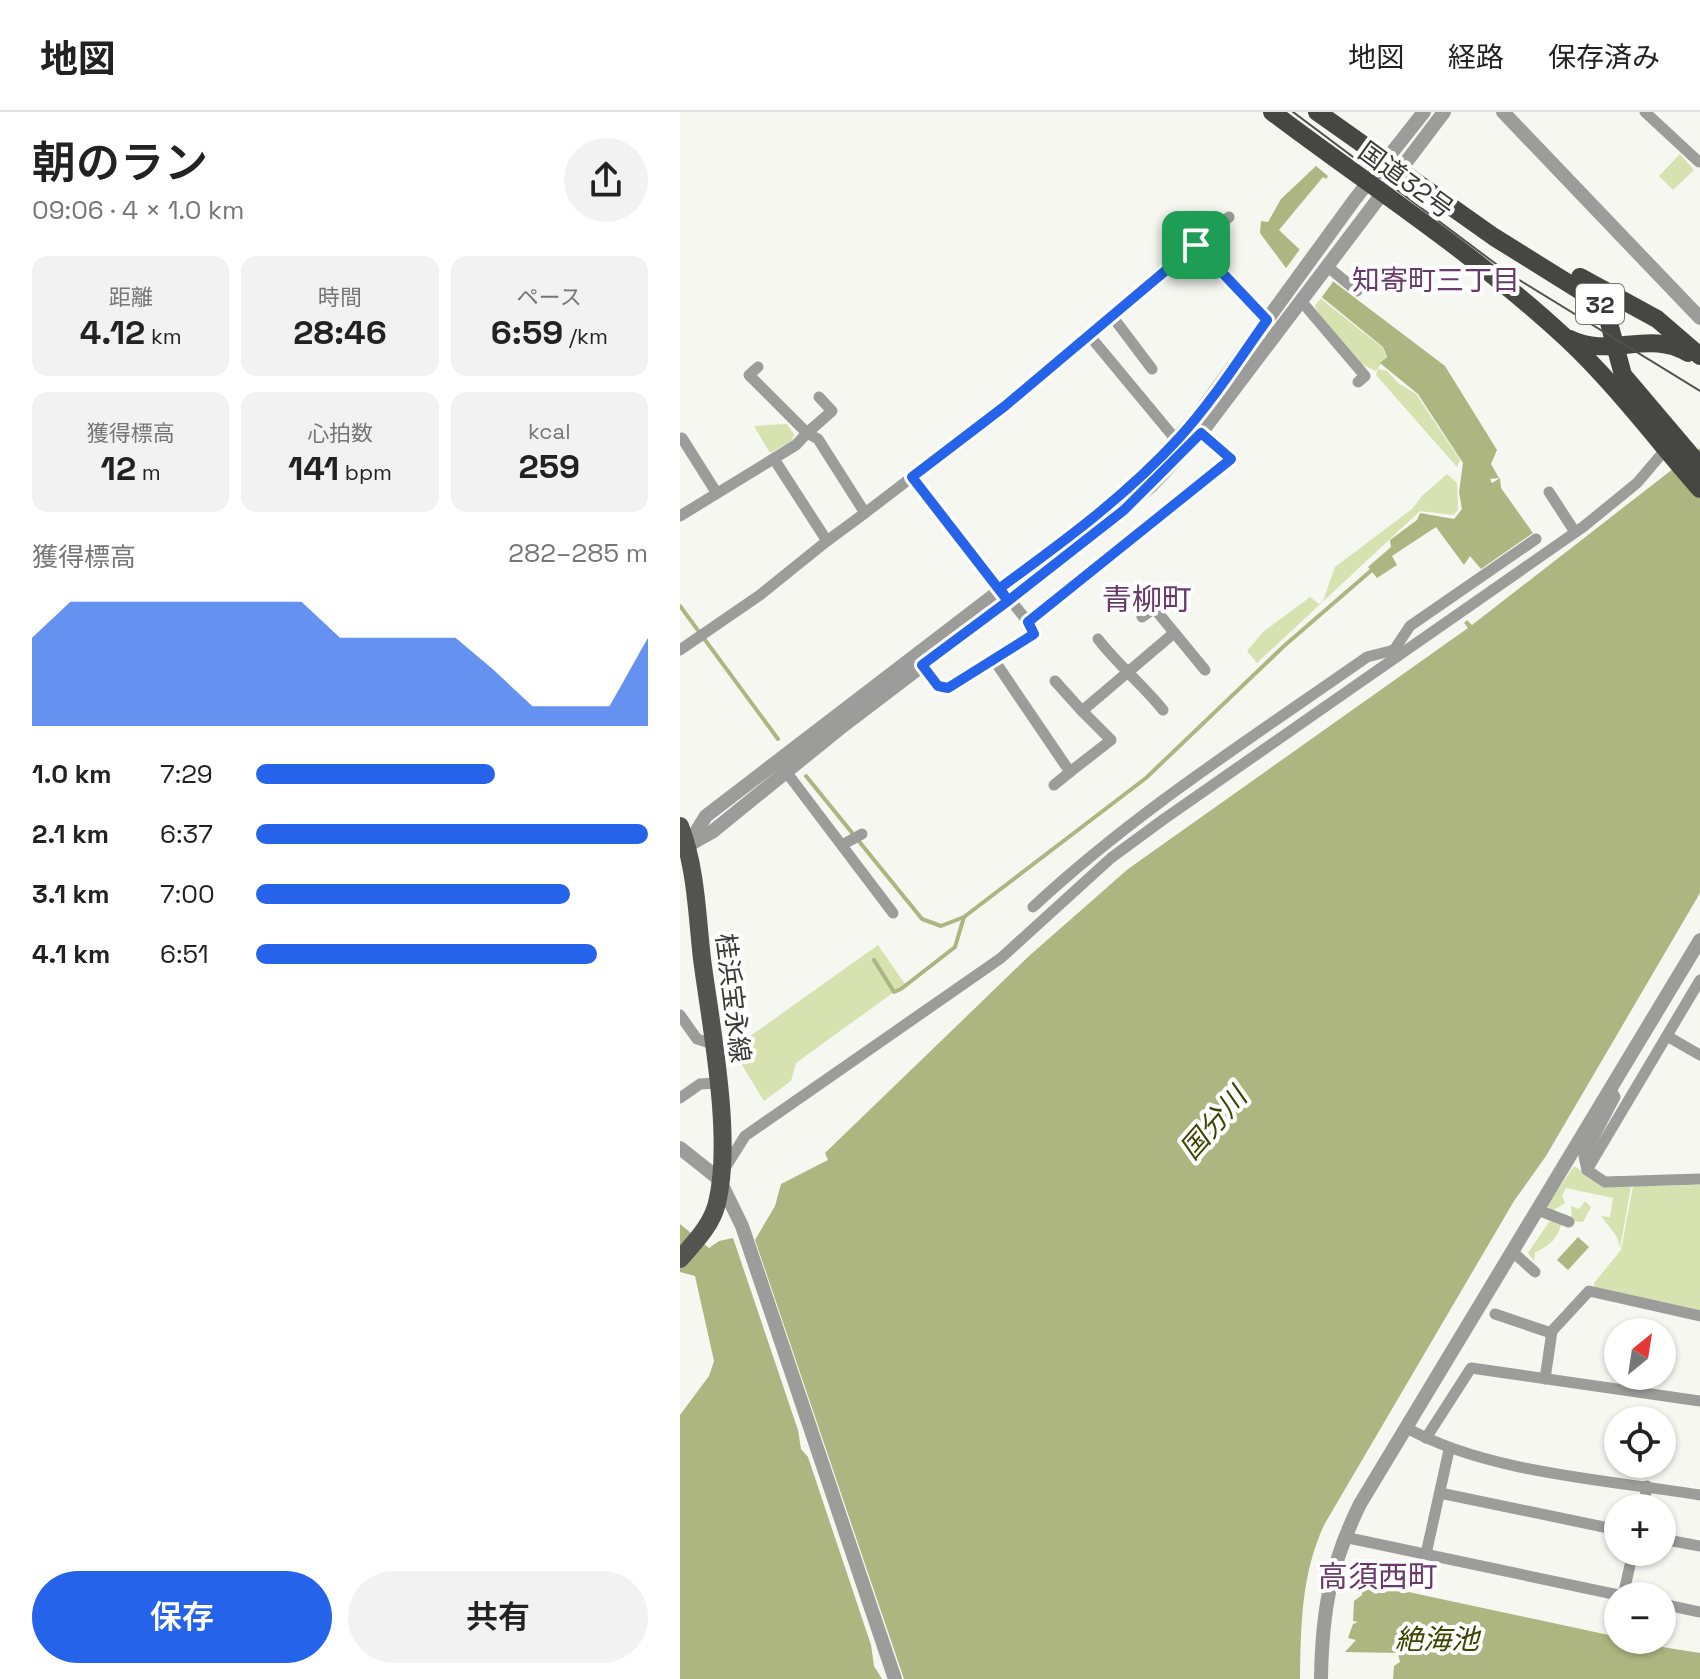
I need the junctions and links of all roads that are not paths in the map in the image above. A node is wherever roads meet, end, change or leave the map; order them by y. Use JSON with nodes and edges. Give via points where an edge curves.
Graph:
{"nodes":[{"id":1,"x":1272,"y":112,"type":"edge"},
{"id":2,"x":1317,"y":112,"type":"edge"},
{"id":3,"x":1424,"y":112,"type":"edge"},
{"id":4,"x":1444,"y":112,"type":"edge"},
{"id":5,"x":1503,"y":112,"type":"edge"},
{"id":6,"x":1645,"y":112,"type":"edge"},
{"id":7,"x":1699,"y":162,"type":"edge"},
{"id":8,"x":1391,"y":167,"type":"junction"},
{"id":9,"x":1367,"y":184,"type":"junction"},
{"id":10,"x":1382,"y":195,"type":"junction"},
{"id":11,"x":1461,"y":215,"type":"junction"},
{"id":12,"x":1229,"y":217,"type":"dead end"},
{"id":13,"x":1196,"y":245,"type":"junction"},
{"id":14,"x":1327,"y":269,"type":"junction"},
{"id":15,"x":1357,"y":291,"type":"dead end"},
{"id":16,"x":1304,"y":300,"type":"junction"},
{"id":17,"x":1112,"y":316,"type":"junction"},
{"id":18,"x":1700,"y":318,"type":"edge"},
{"id":19,"x":1267,"y":320,"type":"junction"},
{"id":20,"x":1089,"y":335,"type":"junction"},
{"id":21,"x":1564,"y":336,"type":"junction"},
{"id":22,"x":1614,"y":347,"type":"junction"},
{"id":23,"x":1700,"y":356,"type":"edge"},
{"id":24,"x":1700,"y":362,"type":"edge"},
{"id":25,"x":758,"y":367,"type":"dead end"},
{"id":26,"x":1152,"y":369,"type":"dead end"},
{"id":27,"x":1358,"y":382,"type":"dead end"},
{"id":28,"x":819,"y":397,"type":"dead end"},
{"id":29,"x":807,"y":433,"type":"junction"},
{"id":30,"x":1201,"y":433,"type":"junction"},
{"id":31,"x":682,"y":438,"type":"dead end"},
{"id":32,"x":1177,"y":441,"type":"junction"},
{"id":33,"x":1673,"y":450,"type":"junction"},
{"id":34,"x":774,"y":459,"type":"junction"},
{"id":35,"x":1700,"y":466,"type":"edge"},
{"id":36,"x":912,"y":477,"type":"junction"},
{"id":37,"x":1700,"y":489,"type":"edge"},
{"id":38,"x":716,"y":492,"type":"junction"},
{"id":39,"x":1549,"y":492,"type":"dead end"},
{"id":40,"x":865,"y":513,"type":"junction"},
{"id":41,"x":680,"y":516,"type":"edge"},
{"id":42,"x":1575,"y":532,"type":"junction"},
{"id":43,"x":1536,"y":539,"type":"dead end"},
{"id":44,"x":827,"y":541,"type":"junction"},
{"id":45,"x":1004,"y":594,"type":"junction"},
{"id":46,"x":1142,"y":617,"type":"dead end"},
{"id":47,"x":1028,"y":622,"type":"junction"},
{"id":48,"x":1174,"y":633,"type":"junction"},
{"id":49,"x":1098,"y":639,"type":"dead end"},
{"id":50,"x":680,"y":650,"type":"edge"},
{"id":51,"x":1396,"y":653,"type":"junction"},
{"id":52,"x":994,"y":660,"type":"junction"},
{"id":53,"x":922,"y":665,"type":"junction"},
{"id":54,"x":1205,"y":670,"type":"dead end"},
{"id":55,"x":1128,"y":672,"type":"junction"},
{"id":56,"x":1055,"y":681,"type":"dead end"},
{"id":57,"x":1163,"y":710,"type":"dead end"},
{"id":58,"x":1082,"y":711,"type":"junction"},
{"id":59,"x":1070,"y":772,"type":"junction"},
{"id":60,"x":787,"y":773,"type":"junction"},
{"id":61,"x":1054,"y":785,"type":"dead end"},
{"id":62,"x":680,"y":826,"type":"edge"},
{"id":63,"x":862,"y":834,"type":"dead end"},
{"id":64,"x":842,"y":845,"type":"junction"},
{"id":65,"x":684,"y":848,"type":"edge"},
{"id":66,"x":1033,"y":907,"type":"dead end"},
{"id":67,"x":893,"y":913,"type":"dead end"},
{"id":68,"x":1700,"y":940,"type":"edge"},
{"id":69,"x":1700,"y":980,"type":"edge"},
{"id":70,"x":680,"y":1015,"type":"edge"},
{"id":71,"x":1667,"y":1036,"type":"junction"},
{"id":72,"x":713,"y":1044,"type":"junction"},
{"id":73,"x":1700,"y":1055,"type":"edge"},
{"id":74,"x":718,"y":1083,"type":"junction"},
{"id":75,"x":1610,"y":1088,"type":"junction"},
{"id":76,"x":680,"y":1098,"type":"edge"},
{"id":77,"x":680,"y":1148,"type":"edge"},
{"id":78,"x":1587,"y":1170,"type":"junction"},
{"id":79,"x":719,"y":1179,"type":"junction"},
{"id":80,"x":1700,"y":1179,"type":"edge"},
{"id":81,"x":1538,"y":1210,"type":"junction"},
{"id":82,"x":1569,"y":1222,"type":"dead end"},
{"id":83,"x":690,"y":1235,"type":"edge"},
{"id":84,"x":1514,"y":1253,"type":"junction"},
{"id":85,"x":680,"y":1259,"type":"edge"},
{"id":86,"x":1535,"y":1272,"type":"dead end"},
{"id":87,"x":1495,"y":1314,"type":"dead end"},
{"id":88,"x":1700,"y":1316,"type":"edge"},
{"id":89,"x":1551,"y":1333,"type":"junction"},
{"id":90,"x":1545,"y":1379,"type":"junction"},
{"id":91,"x":1700,"y":1401,"type":"edge"},
{"id":92,"x":1407,"y":1428,"type":"junction"},
{"id":93,"x":1426,"y":1438,"type":"junction"},
{"id":94,"x":1449,"y":1450,"type":"junction"},
{"id":95,"x":1647,"y":1486,"type":"junction"},
{"id":96,"x":1440,"y":1493,"type":"junction"},
{"id":97,"x":1646,"y":1494,"type":"edge"},
{"id":98,"x":1700,"y":1495,"type":"edge"},
{"id":99,"x":1604,"y":1527,"type":"edge"},
{"id":100,"x":1344,"y":1537,"type":"junction"},
{"id":101,"x":1676,"y":1542,"type":"edge"},
{"id":102,"x":1700,"y":1546,"type":"edge"},
{"id":103,"x":1426,"y":1554,"type":"junction"},
{"id":104,"x":1604,"y":1592,"type":"edge"},
{"id":105,"x":1676,"y":1607,"type":"edge"},
{"id":106,"x":1700,"y":1612,"type":"edge"},
{"id":107,"x":895,"y":1679,"type":"edge"},
{"id":108,"x":1321,"y":1679,"type":"edge"}],
"edges":[{"from":1,"to":9,"type":"highway","name":"国道32号","number":"32"},
{"from":2,"to":8,"type":"highway","name":"国道32号","number":"32"},
{"from":3,"to":8,"type":"street"},
{"from":4,"to":8,"type":"street"},
{"from":5,"to":18,"type":"street"},
{"from":6,"to":7,"type":"street"},
{"from":8,"to":9,"type":"street"},
{"from":8,"to":10,"type":"street"},
{"from":8,"to":11,"type":"highway","name":"国道32号","number":"32"},
{"from":9,"to":10,"type":"highway","name":"国道32号","number":"32"},
{"from":9,"to":19,"type":"street"},
{"from":10,"to":14,"type":"street"},
{"from":10,"to":21,"type":"highway","name":"国道32号","number":"32"},
{"from":11,"to":22,"type":"highway","number":"32","via":[[1600,303]]},
{"from":11,"to":23,"type":"highway","via":[[1643,311]]},
{"from":12,"to":13,"type":"street"},
{"from":13,"to":17,"type":"street"},
{"from":13,"to":19,"type":"street"},
{"from":14,"to":15,"type":"street"},
{"from":14,"to":16,"type":"street"},
{"from":16,"to":27,"type":"street","via":[[1365,376]]},
{"from":16,"to":30,"type":"street"},
{"from":17,"to":20,"type":"street"},
{"from":17,"to":26,"type":"street"},
{"from":19,"to":32,"type":"street"},
{"from":20,"to":32,"type":"street"},
{"from":20,"to":36,"type":"street"},
{"from":21,"to":22,"type":"highway"},
{"from":21,"to":33,"type":"highway","number":"32"},
{"from":22,"to":24,"type":"highway","via":[[1666,343]]},
{"from":22,"to":33,"type":"highway","number":"32","via":[[1623,375]]},
{"from":25,"to":29,"type":"street","via":[[749,375]]},
{"from":28,"to":29,"type":"street","via":[[832,411]]},
{"from":29,"to":34,"type":"street"},
{"from":29,"to":40,"type":"street","via":[[818,439]]},
{"from":30,"to":45,"type":"street","via":[[1124,510]]},
{"from":30,"to":47,"type":"street","via":[[1231,459]]},
{"from":31,"to":38,"type":"street"},
{"from":32,"to":45,"type":"street"},
{"from":33,"to":35,"type":"highway","number":"32"},
{"from":33,"to":37,"type":"highway","number":"32"},
{"from":33,"to":42,"type":"street"},
{"from":34,"to":38,"type":"street"},
{"from":34,"to":44,"type":"street"},
{"from":36,"to":40,"type":"street"},
{"from":36,"to":45,"type":"street"},
{"from":38,"to":41,"type":"street"},
{"from":39,"to":42,"type":"street"},
{"from":40,"to":44,"type":"street"},
{"from":42,"to":51,"type":"street"},
{"from":43,"to":51,"type":"street","via":[[1410,626]]},
{"from":44,"to":50,"type":"street"},
{"from":45,"to":47,"type":"street"},
{"from":45,"to":53,"type":"street"},
{"from":45,"to":65,"type":"street","via":[[718,806]]},
{"from":46,"to":48,"type":"street","via":[[1154,608]]},
{"from":47,"to":52,"type":"street","via":[[1034,634]]},
{"from":48,"to":54,"type":"street"},
{"from":48,"to":55,"type":"street"},
{"from":49,"to":55,"type":"street"},
{"from":51,"to":66,"type":"street","via":[[1367,657],[1162,801]]},
{"from":51,"to":79,"type":"street","via":[[1111,858],[1001,958],[745,1136]]},
{"from":52,"to":53,"type":"street","via":[[948,688],[938,686]]},
{"from":52,"to":59,"type":"street"},
{"from":53,"to":60,"type":"street"},
{"from":55,"to":57,"type":"street"},
{"from":55,"to":58,"type":"street"},
{"from":56,"to":58,"type":"street"},
{"from":58,"to":59,"type":"street","via":[[1111,740]]},
{"from":59,"to":61,"type":"street"},
{"from":60,"to":64,"type":"street"},
{"from":60,"to":65,"type":"street"},
{"from":62,"to":65,"type":"main road","name":"桂浜宝永線"},
{"from":63,"to":64,"type":"street"},
{"from":64,"to":67,"type":"street"},
{"from":65,"to":72,"type":"main road","name":"桂浜宝永線"},
{"from":68,"to":75,"type":"street"},
{"from":69,"to":71,"type":"street"},
{"from":70,"to":72,"type":"street","via":[[697,1039]]},
{"from":71,"to":73,"type":"street"},
{"from":71,"to":78,"type":"street"},
{"from":72,"to":74,"type":"main road","name":"桂浜宝永線"},
{"from":74,"to":76,"type":"street","via":[[700,1084]]},
{"from":74,"to":79,"type":"main road","name":"桂浜宝永線"},
{"from":75,"to":78,"type":"street","via":[[1615,1097],[1584,1156]]},
{"from":75,"to":81,"type":"street"},
{"from":77,"to":79,"type":"street"},
{"from":78,"to":80,"type":"street","via":[[1605,1182]]},
{"from":79,"to":83,"type":"main road"},
{"from":79,"to":107,"type":"street","via":[[742,1226]]},
{"from":81,"to":82,"type":"street"},
{"from":81,"to":84,"type":"street"},
{"from":83,"to":85,"type":"main road"},
{"from":84,"to":86,"type":"street"},
{"from":84,"to":92,"type":"street"},
{"from":87,"to":89,"type":"street"},
{"from":88,"to":89,"type":"street","via":[[1589,1291]]},
{"from":89,"to":90,"type":"street"},
{"from":90,"to":91,"type":"street"},
{"from":90,"to":93,"type":"street","via":[[1471,1368]]},
{"from":92,"to":93,"type":"street"},
{"from":92,"to":100,"type":"street"},
{"from":93,"to":94,"type":"street"},
{"from":94,"to":95,"type":"street"},
{"from":94,"to":96,"type":"street"},
{"from":95,"to":97,"type":"street"},
{"from":95,"to":98,"type":"street"},
{"from":96,"to":99,"type":"street"},
{"from":96,"to":103,"type":"street"},
{"from":100,"to":103,"type":"street"},
{"from":100,"to":108,"type":"street","via":[[1322,1621]]},
{"from":101,"to":102,"type":"street"},
{"from":103,"to":104,"type":"street"},
{"from":105,"to":106,"type":"street"}]}
